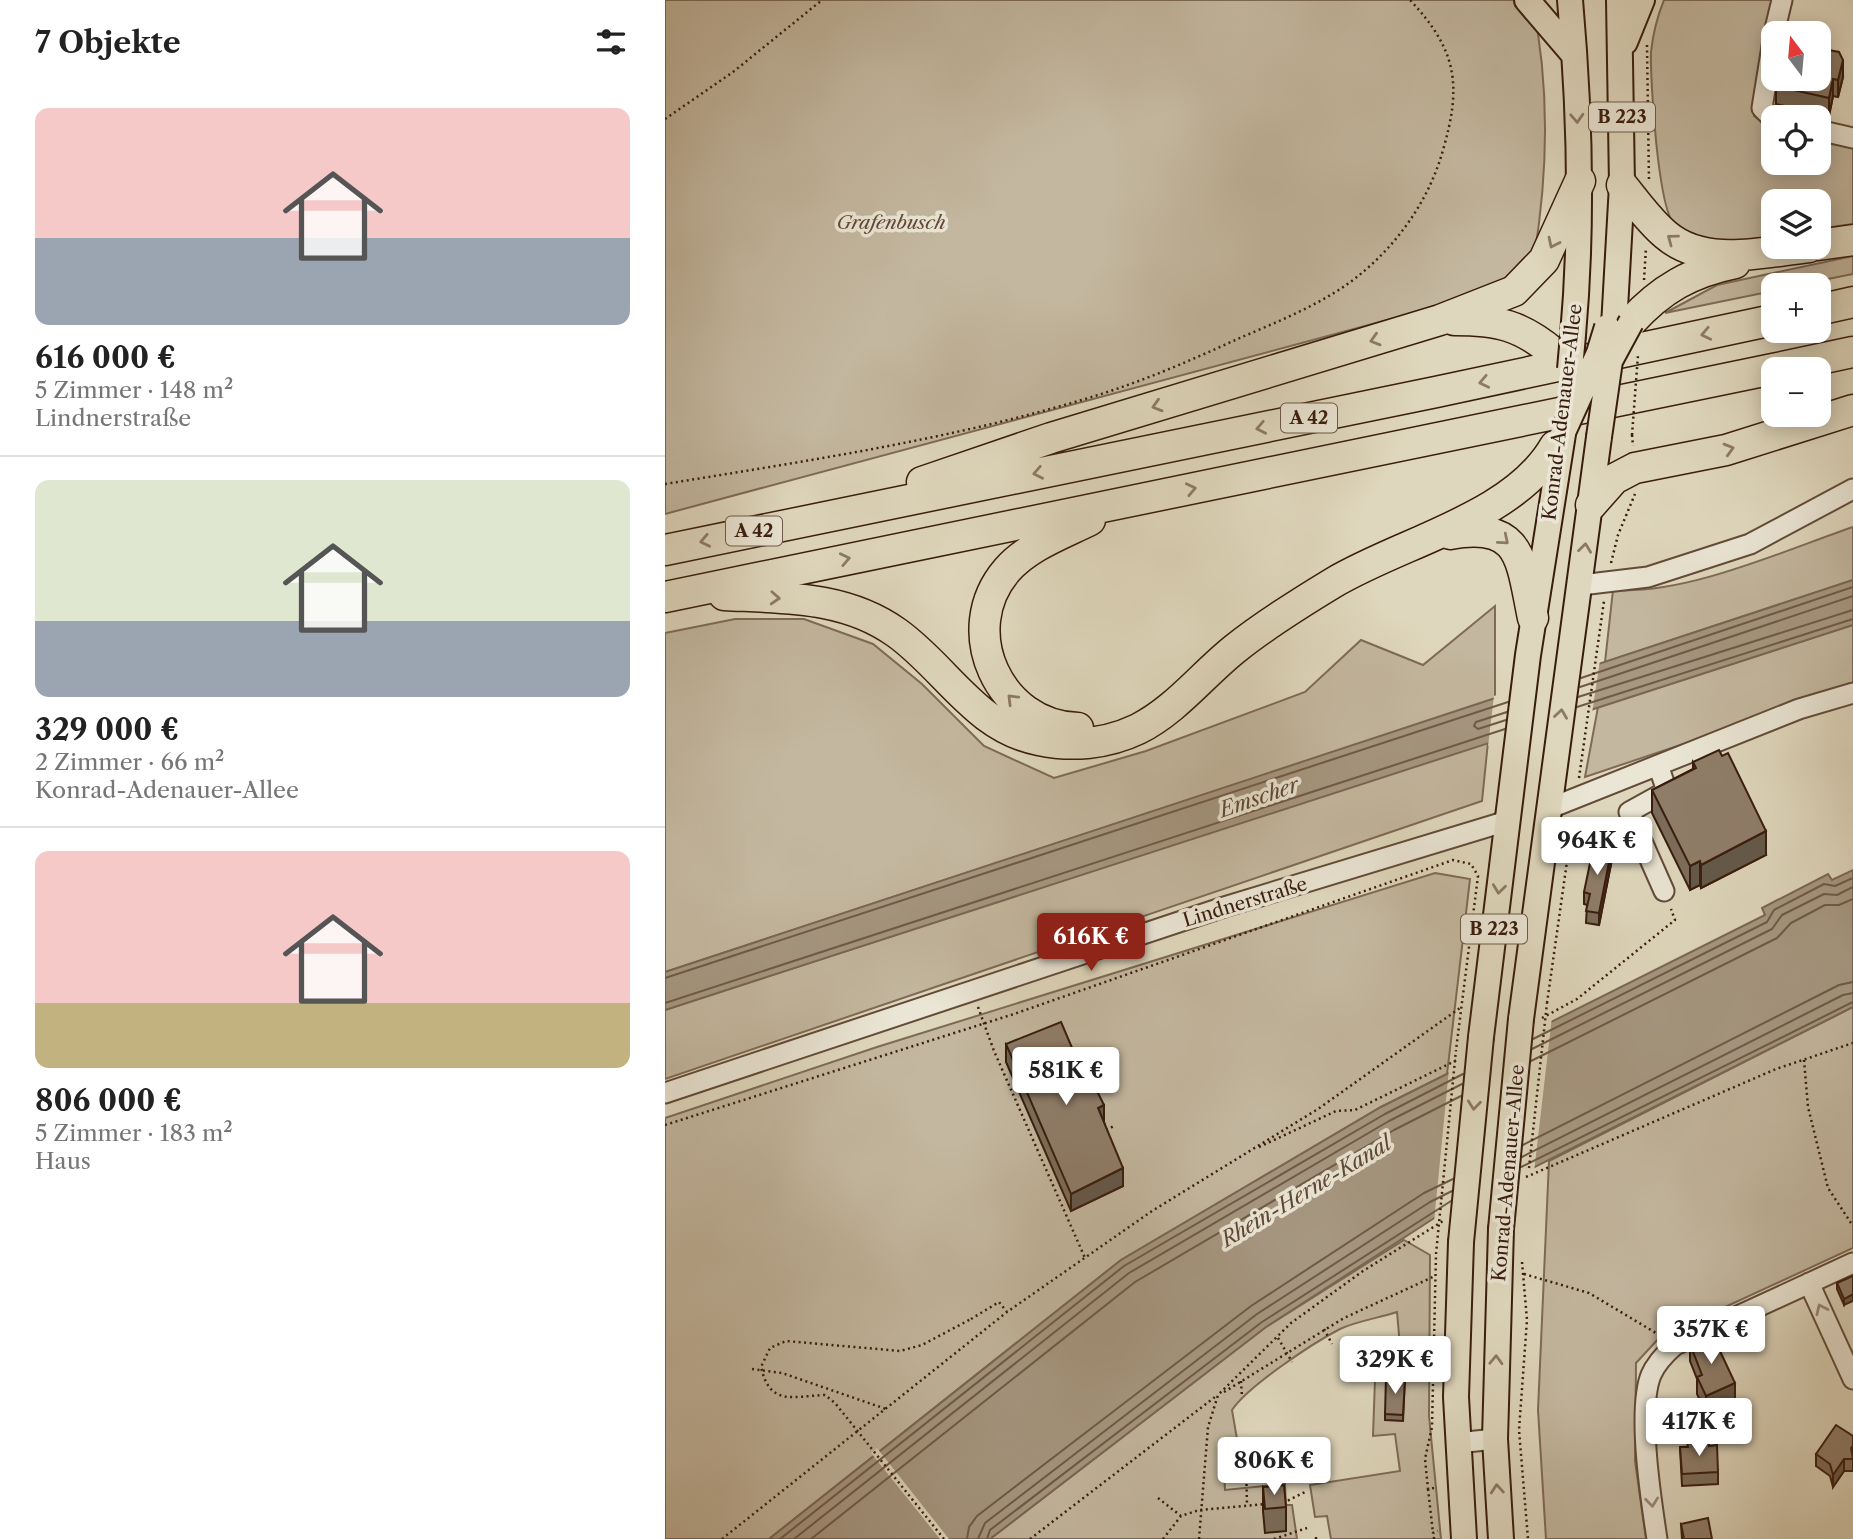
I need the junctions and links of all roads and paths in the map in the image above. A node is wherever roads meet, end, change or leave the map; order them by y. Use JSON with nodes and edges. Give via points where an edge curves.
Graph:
{"nodes":[{"id":1,"x":822,"y":0,"type":"edge"},
{"id":2,"x":1410,"y":0,"type":"edge"},
{"id":3,"x":1527,"y":0,"type":"edge"},
{"id":4,"x":1570,"y":0,"type":"edge"},
{"id":5,"x":1619,"y":0,"type":"edge"},
{"id":6,"x":1642,"y":0,"type":"edge"},
{"id":7,"x":1782,"y":0,"type":"edge"},
{"id":8,"x":1777,"y":21,"type":"edge"},
{"id":9,"x":1648,"y":35,"type":"dead end"},
{"id":10,"x":1622,"y":49,"type":"junction"},
{"id":11,"x":1574,"y":55,"type":"junction"},
{"id":12,"x":665,"y":119,"type":"edge"},
{"id":13,"x":1831,"y":133,"type":"edge"},
{"id":14,"x":1853,"y":138,"type":"edge"},
{"id":15,"x":1580,"y":181,"type":"junction"},
{"id":16,"x":1622,"y":186,"type":"junction"},
{"id":17,"x":1648,"y":216,"type":"junction"},
{"id":18,"x":1853,"y":240,"type":"edge"},
{"id":19,"x":1831,"y":243,"type":"edge"},
{"id":20,"x":1761,"y":252,"type":"edge"},
{"id":21,"x":1761,"y":258,"type":"edge"},
{"id":22,"x":1853,"y":302,"type":"edge"},
{"id":23,"x":1831,"y":307,"type":"edge"},
{"id":24,"x":1622,"y":318,"type":"junction"},
{"id":25,"x":1440,"y":320,"type":"junction"},
{"id":26,"x":1761,"y":323,"type":"edge"},
{"id":27,"x":1638,"y":352,"type":"dead end"},
{"id":28,"x":1853,"y":352,"type":"edge"},
{"id":29,"x":1829,"y":357,"type":"edge"},
{"id":30,"x":1761,"y":371,"type":"edge"},
{"id":31,"x":1566,"y":408,"type":"junction"},
{"id":32,"x":1853,"y":410,"type":"edge"},
{"id":33,"x":1635,"y":468,"type":"junction"},
{"id":34,"x":665,"y":484,"type":"edge"},
{"id":35,"x":1853,"y":489,"type":"edge"},
{"id":36,"x":1125,"y":503,"type":"junction"},
{"id":37,"x":1591,"y":505,"type":"junction"},
{"id":38,"x":844,"y":512,"type":"junction"},
{"id":39,"x":1416,"y":543,"type":"junction"},
{"id":40,"x":665,"y":550,"type":"edge"},
{"id":41,"x":1607,"y":582,"type":"junction"},
{"id":42,"x":1581,"y":584,"type":"junction"},
{"id":43,"x":673,"y":595,"type":"edge"},
{"id":44,"x":1533,"y":618,"type":"junction"},
{"id":45,"x":1853,"y":693,"type":"edge"},
{"id":46,"x":1658,"y":765,"type":"junction"},
{"id":47,"x":1579,"y":774,"type":"dead end"},
{"id":48,"x":1575,"y":800,"type":"junction"},
{"id":49,"x":1548,"y":809,"type":"junction"},
{"id":50,"x":1507,"y":821,"type":"junction"},
{"id":51,"x":1664,"y":891,"type":"dead end"},
{"id":52,"x":972,"y":991,"type":"junction"},
{"id":53,"x":1461,"y":1007,"type":"junction"},
{"id":54,"x":984,"y":1024,"type":"junction"},
{"id":55,"x":1853,"y":1043,"type":"edge"},
{"id":56,"x":1804,"y":1060,"type":"junction"},
{"id":57,"x":665,"y":1093,"type":"edge"},
{"id":58,"x":1025,"y":1094,"type":"edge"},
{"id":59,"x":1015,"y":1099,"type":"junction"},
{"id":60,"x":665,"y":1125,"type":"edge"},
{"id":61,"x":1114,"y":1126,"type":"dead end"},
{"id":62,"x":1101,"y":1133,"type":"edge"},
{"id":63,"x":1539,"y":1170,"type":"dead end"},
{"id":64,"x":1528,"y":1182,"type":"dead end"},
{"id":65,"x":1065,"y":1184,"type":"edge"},
{"id":66,"x":1054,"y":1188,"type":"junction"},
{"id":67,"x":1853,"y":1226,"type":"edge"},
{"id":68,"x":1428,"y":1230,"type":"dead end"},
{"id":69,"x":1085,"y":1258,"type":"junction"},
{"id":70,"x":1853,"y":1263,"type":"edge"},
{"id":71,"x":1435,"y":1276,"type":"junction"},
{"id":72,"x":1809,"y":1283,"type":"junction"},
{"id":73,"x":1007,"y":1312,"type":"junction"},
{"id":74,"x":1324,"y":1329,"type":"junction"},
{"id":75,"x":1277,"y":1337,"type":"junction"},
{"id":76,"x":1332,"y":1344,"type":"dead end"},
{"id":77,"x":1675,"y":1345,"type":"junction"},
{"id":78,"x":1286,"y":1352,"type":"junction"},
{"id":79,"x":1292,"y":1363,"type":"dead end"},
{"id":80,"x":752,"y":1369,"type":"dead end"},
{"id":81,"x":1853,"y":1379,"type":"edge"},
{"id":82,"x":1241,"y":1381,"type":"junction"},
{"id":83,"x":1218,"y":1395,"type":"junction"},
{"id":84,"x":1242,"y":1397,"type":"dead end"},
{"id":85,"x":886,"y":1409,"type":"junction"},
{"id":86,"x":1495,"y":1439,"type":"junction"},
{"id":87,"x":1457,"y":1443,"type":"junction"},
{"id":88,"x":1246,"y":1462,"type":"dead end"},
{"id":89,"x":1434,"y":1488,"type":"dead end"},
{"id":90,"x":1428,"y":1489,"type":"junction"},
{"id":91,"x":1305,"y":1492,"type":"dead end"},
{"id":92,"x":1158,"y":1498,"type":"dead end"},
{"id":93,"x":1247,"y":1506,"type":"junction"},
{"id":94,"x":1199,"y":1510,"type":"junction"},
{"id":95,"x":1181,"y":1516,"type":"junction"},
{"id":96,"x":1307,"y":1528,"type":"dead end"},
{"id":97,"x":1438,"y":1531,"type":"dead end"},
{"id":98,"x":1433,"y":1533,"type":"junction"},
{"id":99,"x":722,"y":1539,"type":"edge"},
{"id":100,"x":944,"y":1539,"type":"edge"},
{"id":101,"x":1030,"y":1539,"type":"edge"},
{"id":102,"x":1163,"y":1539,"type":"edge"},
{"id":103,"x":1199,"y":1539,"type":"edge"},
{"id":104,"x":1274,"y":1539,"type":"edge"},
{"id":105,"x":1434,"y":1539,"type":"edge"},
{"id":106,"x":1464,"y":1539,"type":"edge"},
{"id":107,"x":1501,"y":1539,"type":"edge"},
{"id":108,"x":1528,"y":1539,"type":"edge"},
{"id":109,"x":1657,"y":1539,"type":"edge"}],
"edges":[{"from":1,"to":12,"type":"path","via":[[733,72]]},
{"from":2,"to":34,"type":"path","via":[[1446,46],[1454,80],[1450,125],[1438,169],[1413,215],[1382,254],[1342,288],[1265,328],[1086,399],[876,450]]},
{"from":3,"to":11,"type":"main road"},
{"from":4,"to":11,"type":"main road","name":"Konrad-Adenauer-Allee","number":"B 223"},
{"from":5,"to":10,"type":"main road","name":"Konrad-Adenauer-Allee","number":"B 223"},
{"from":6,"to":10,"type":"main road"},
{"from":7,"to":8,"type":"street"},
{"from":9,"to":17,"type":"path"},
{"from":10,"to":16,"type":"main road","name":"Konrad-Adenauer-Allee","number":"B 223"},
{"from":11,"to":15,"type":"main road","name":"Konrad-Adenauer-Allee","number":"B 223","one_way":true},
{"from":13,"to":14,"type":"street"},
{"from":15,"to":25,"type":"highway","one_way":true,"via":[[1553,244],[1531,276],[1514,290]]},
{"from":15,"to":31,"type":"main road","name":"Konrad-Adenauer-Allee","number":"B 223","via":[[1580,238]]},
{"from":16,"to":17,"type":"highway"},
{"from":16,"to":24,"type":"main road","name":"Konrad-Adenauer-Allee","number":"B 223"},
{"from":20,"to":17,"type":"highway","one_way":true,"via":[[1732,255],[1691,250],[1666,235]]},
{"from":17,"to":24,"type":"path"},
{"from":18,"to":19,"type":"highway"},
{"from":21,"to":24,"type":"highway","via":[[1692,274]]},
{"from":22,"to":23,"type":"highway"},
{"from":24,"to":31,"type":"main road","bridge":true},
{"from":24,"to":31,"type":"main road","name":"Konrad-Adenauer-Allee","number":"B 223","bridge":true,"via":[[1612,357]]},
{"from":25,"to":31,"type":"highway","via":[[1499,322]]},
{"from":25,"to":38,"type":"highway","one_way":true,"via":[[1003,453]]},
{"from":26,"to":38,"type":"highway","number":"A 42","one_way":true},
{"from":27,"to":33,"type":"path","bridge":true,"via":[[1632,435]]},
{"from":28,"to":29,"type":"highway","number":"A 42"},
{"from":36,"to":30,"type":"highway","number":"A 42","one_way":true},
{"from":31,"to":36,"type":"highway","one_way":true,"via":[[1502,478],[1352,551],[1288,588],[1135,712],[1085,728],[1042,720],[1011,699],[991,668],[984,639],[991,595],[1007,570],[1029,551]]},
{"from":31,"to":37,"type":"main road","name":"Konrad-Adenauer-Allee","number":"B 223","via":[[1594,466]]},
{"from":31,"to":39,"type":"highway","via":[[1542,467],[1504,499]]},
{"from":31,"to":44,"type":"main road","name":"Konrad-Adenauer-Allee","number":"B 223"},
{"from":33,"to":32,"type":"highway","one_way":true,"via":[[1726,450]]},
{"from":33,"to":37,"type":"highway","via":[[1614,479]]},
{"from":33,"to":41,"type":"path","via":[[1634,503],[1618,535]]},
{"from":35,"to":41,"type":"street","via":[[1750,544],[1648,577]]},
{"from":43,"to":36,"type":"highway","number":"A 42","one_way":true},
{"from":42,"to":37,"type":"main road","name":"Konrad-Adenauer-Allee","number":"B 223","one_way":true},
{"from":38,"to":40,"type":"highway","number":"A 42","one_way":true},
{"from":43,"to":39,"type":"highway","one_way":true,"via":[[809,599],[855,610],[915,647],[965,699],[998,724],[1036,740],[1077,744],[1118,737],[1155,719],[1236,648],[1302,603],[1334,582]]},
{"from":39,"to":44,"type":"highway","one_way":true,"via":[[1474,530],[1496,533],[1514,549]]},
{"from":41,"to":42,"type":"street"},
{"from":41,"to":47,"type":"path"},
{"from":49,"to":42,"type":"main road","name":"Konrad-Adenauer-Allee","number":"B 223","one_way":true},
{"from":44,"to":50,"type":"main road","name":"Konrad-Adenauer-Allee","number":"B 223"},
{"from":45,"to":46,"type":"street","via":[[1799,709]]},
{"from":46,"to":48,"type":"street"},
{"from":46,"to":51,"type":"street","via":[[1667,791],[1629,812]]},
{"from":48,"to":49,"type":"street"},
{"from":48,"to":64,"type":"path","bridge":true},
{"from":49,"to":50,"type":"main road"},
{"from":86,"to":49,"type":"main road","name":"Konrad-Adenauer-Allee","number":"B 223","one_way":true,"bridge":true,"via":[[1501,1229]]},
{"from":50,"to":52,"type":"street","name":"Lindnerstraße","via":[[1224,907]]},
{"from":50,"to":87,"type":"main road","name":"Konrad-Adenauer-Allee","number":"B 223","one_way":true,"bridge":true,"via":[[1461,1242]]},
{"from":52,"to":54,"type":"path"},
{"from":52,"to":57,"type":"street","name":"Lindnerstraße"},
{"from":53,"to":54,"type":"path","via":[[1478,876],[1471,863],[1453,860]]},
{"from":53,"to":69,"type":"path","via":[[1318,1109],[1152,1211]]},
{"from":53,"to":71,"type":"path","bridge":true},
{"from":54,"to":59,"type":"path"},
{"from":54,"to":60,"type":"path"},
{"from":55,"to":56,"type":"path"},
{"from":56,"to":63,"type":"path"},
{"from":56,"to":67,"type":"path","via":[[1808,1107],[1828,1188]]},
{"from":58,"to":59,"type":"path"},
{"from":59,"to":66,"type":"path"},
{"from":61,"to":62,"type":"path"},
{"from":65,"to":66,"type":"path"},
{"from":66,"to":69,"type":"path"},
{"from":68,"to":75,"type":"path","via":[[1363,1271]]},
{"from":69,"to":73,"type":"path"},
{"from":70,"to":72,"type":"street"},
{"from":71,"to":74,"type":"path"},
{"from":71,"to":90,"type":"path","via":[[1432,1406],[1425,1459]]},
{"from":72,"to":77,"type":"street"},
{"from":81,"to":72,"type":"street","one_way":true},
{"from":73,"to":85,"type":"path"},
{"from":73,"to":100,"type":"path","bridge":true,"via":[[999,1302],[922,1345],[900,1351],[786,1340],[770,1348],[761,1367],[769,1390],[776,1394],[795,1398],[825,1395],[835,1404]]},
{"from":74,"to":76,"type":"path"},
{"from":74,"to":78,"type":"path"},
{"from":75,"to":78,"type":"path"},
{"from":75,"to":83,"type":"path"},
{"from":77,"to":108,"type":"path","via":[[1589,1293],[1524,1274],[1527,1320],[1519,1405]]},
{"from":77,"to":109,"type":"street","one_way":true,"via":[[1655,1367],[1648,1387],[1649,1470]]},
{"from":78,"to":79,"type":"path"},
{"from":78,"to":82,"type":"path"},
{"from":80,"to":85,"type":"path","via":[[782,1373]]},
{"from":82,"to":83,"type":"path"},
{"from":82,"to":84,"type":"path"},
{"from":83,"to":94,"type":"path","via":[[1208,1427]]},
{"from":83,"to":101,"type":"path"},
{"from":85,"to":99,"type":"path"},
{"from":86,"to":87,"type":"street"},
{"from":107,"to":86,"type":"main road","name":"Konrad-Adenauer-Allee","number":"B 223","one_way":true},
{"from":87,"to":106,"type":"main road","name":"Konrad-Adenauer-Allee","number":"B 223"},
{"from":88,"to":93,"type":"path"},
{"from":89,"to":90,"type":"path"},
{"from":90,"to":98,"type":"path"},
{"from":91,"to":93,"type":"path","via":[[1285,1503]]},
{"from":92,"to":95,"type":"path"},
{"from":93,"to":94,"type":"path"},
{"from":94,"to":95,"type":"path"},
{"from":94,"to":103,"type":"path"},
{"from":95,"to":102,"type":"path"},
{"from":96,"to":104,"type":"path"},
{"from":97,"to":98,"type":"path"},
{"from":98,"to":105,"type":"path"}]}
